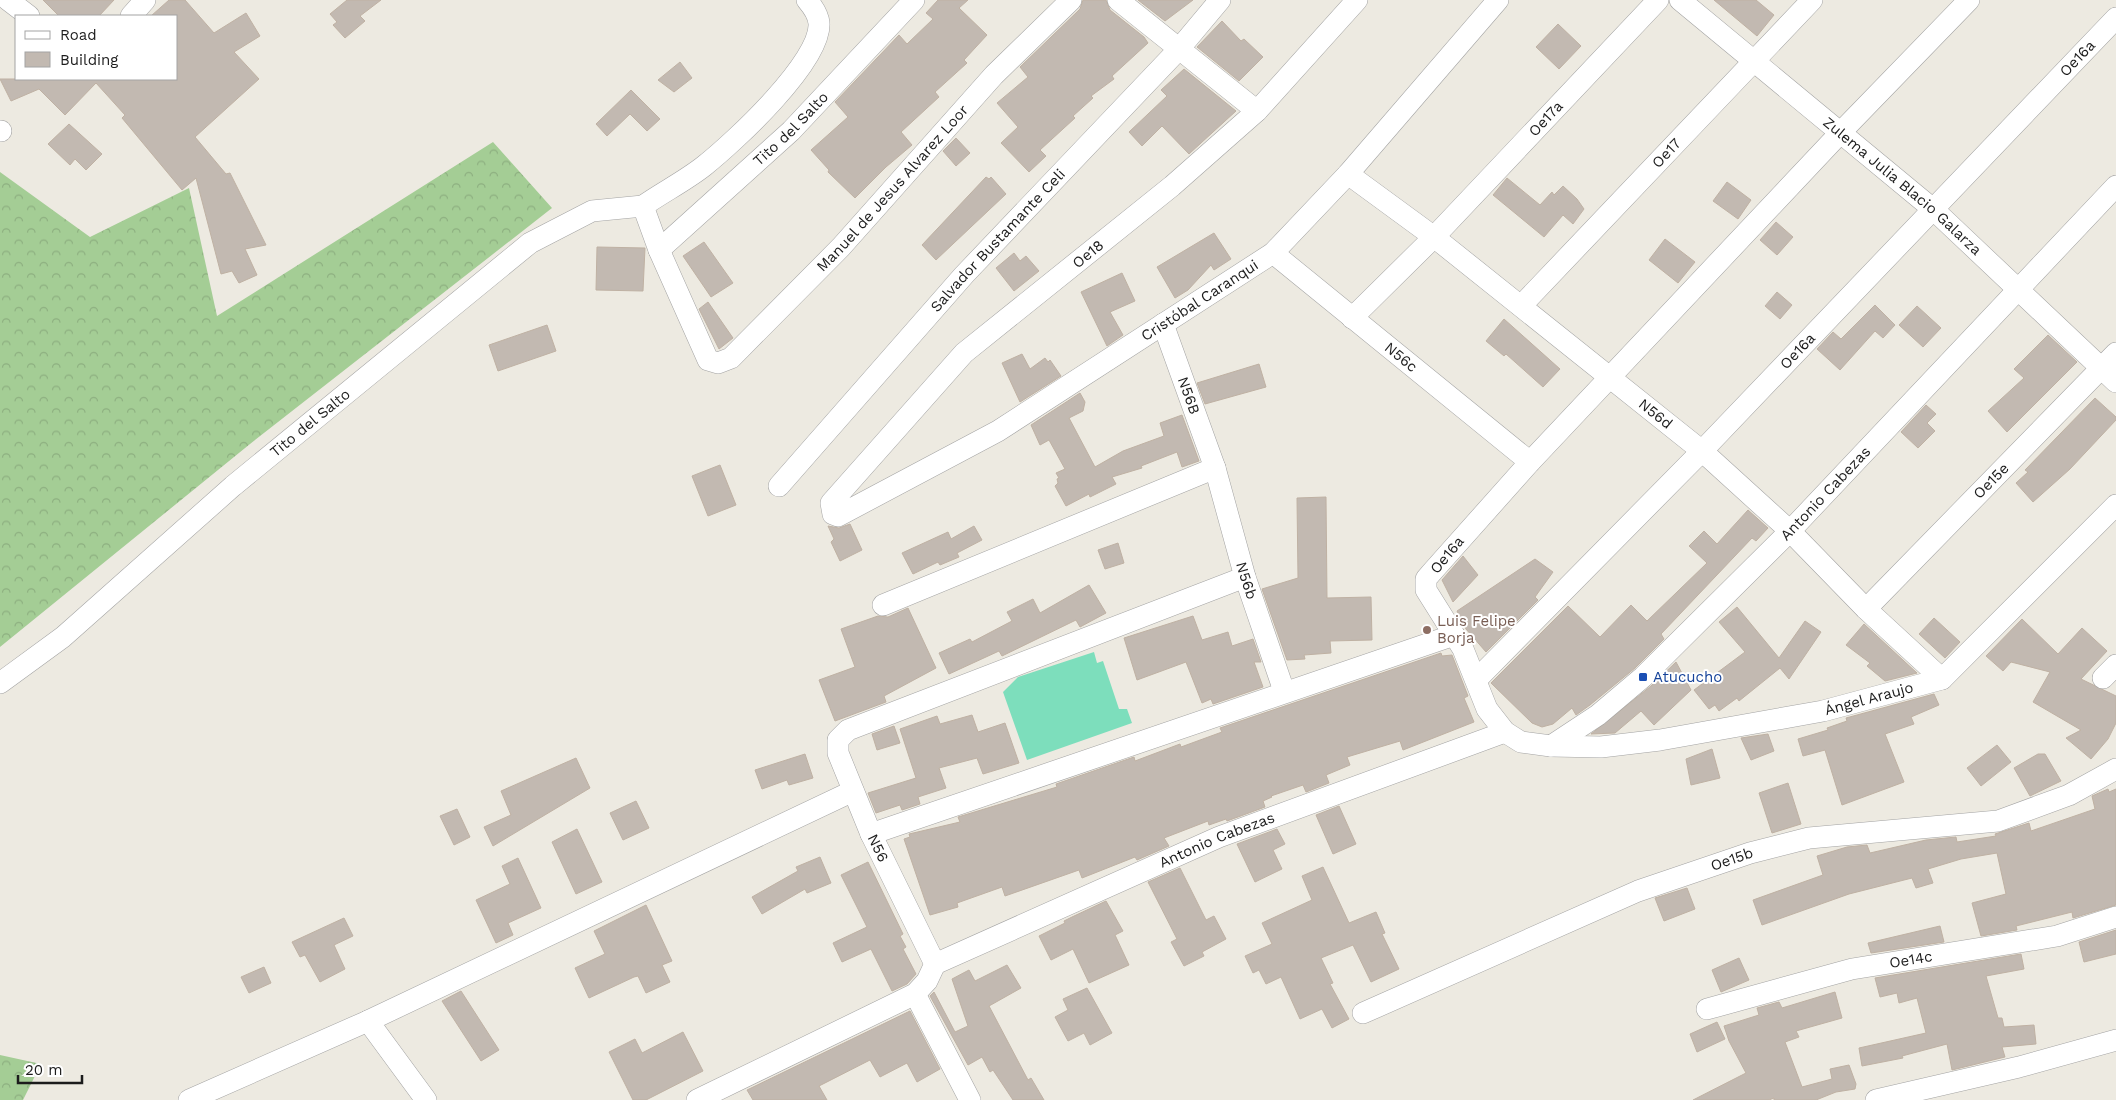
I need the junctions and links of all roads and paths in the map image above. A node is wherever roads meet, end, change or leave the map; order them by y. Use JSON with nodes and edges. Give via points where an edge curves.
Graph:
{"nodes":[{"id":1,"x":8,"y":0,"type":"edge"},
{"id":2,"x":145,"y":0,"type":"edge"},
{"id":3,"x":807,"y":0,"type":"edge"},
{"id":4,"x":914,"y":0,"type":"edge"},
{"id":5,"x":1071,"y":0,"type":"edge"},
{"id":6,"x":1118,"y":0,"type":"edge"},
{"id":7,"x":1220,"y":0,"type":"edge"},
{"id":8,"x":1357,"y":0,"type":"edge"},
{"id":9,"x":1498,"y":0,"type":"edge"},
{"id":10,"x":1658,"y":0,"type":"edge"},
{"id":11,"x":1680,"y":0,"type":"edge"},
{"id":12,"x":1812,"y":0,"type":"edge"},
{"id":13,"x":1969,"y":0,"type":"edge"},
{"id":14,"x":28,"y":15,"type":"edge"},
{"id":15,"x":132,"y":15,"type":"edge"},
{"id":16,"x":2116,"y":18,"type":"edge"},
{"id":17,"x":1179,"y":49,"type":"junction"},
{"id":18,"x":1754,"y":62,"type":"junction"},
{"id":19,"x":1257,"y":111,"type":"junction"},
{"id":20,"x":1841,"y":132,"type":"junction"},
{"id":21,"x":1348,"y":174,"type":"junction"},
{"id":22,"x":2116,"y":186,"type":"edge"},
{"id":23,"x":643,"y":206,"type":"junction"},
{"id":24,"x":1934,"y":210,"type":"junction"},
{"id":25,"x":1434,"y":238,"type":"junction"},
{"id":26,"x":660,"y":250,"type":"junction"},
{"id":27,"x":1272,"y":253,"type":"junction"},
{"id":28,"x":2017,"y":290,"type":"junction"},
{"id":29,"x":1521,"y":306,"type":"junction"},
{"id":30,"x":1352,"y":318,"type":"junction"},
{"id":31,"x":1163,"y":324,"type":"junction"},
{"id":32,"x":2111,"y":368,"type":"edge"},
{"id":33,"x":1610,"y":378,"type":"junction"},
{"id":34,"x":1702,"y":451,"type":"junction"},
{"id":35,"x":1530,"y":462,"type":"junction"},
{"id":36,"x":1214,"y":468,"type":"junction"},
{"id":37,"x":779,"y":486,"type":"dead end"},
{"id":38,"x":2116,"y":505,"type":"edge"},
{"id":39,"x":833,"y":514,"type":"joint"},
{"id":40,"x":1790,"y":531,"type":"junction"},
{"id":41,"x":1245,"y":577,"type":"junction"},
{"id":42,"x":883,"y":605,"type":"dead end"},
{"id":43,"x":1866,"y":608,"type":"junction"},
{"id":44,"x":1454,"y":634,"type":"junction"},
{"id":45,"x":1942,"y":679,"type":"junction"},
{"id":46,"x":1476,"y":680,"type":"junction"},
{"id":47,"x":0,"y":683,"type":"edge"},
{"id":48,"x":1284,"y":691,"type":"junction"},
{"id":49,"x":1505,"y":732,"type":"junction"},
{"id":50,"x":1551,"y":746,"type":"junction"},
{"id":51,"x":2116,"y":769,"type":"edge"},
{"id":52,"x":853,"y":791,"type":"junction"},
{"id":53,"x":871,"y":834,"type":"junction"},
{"id":54,"x":2116,"y":917,"type":"edge"},
{"id":55,"x":935,"y":964,"type":"junction"},
{"id":56,"x":915,"y":994,"type":"junction"},
{"id":57,"x":1707,"y":1009,"type":"dead end"},
{"id":58,"x":1363,"y":1013,"type":"dead end"},
{"id":59,"x":368,"y":1021,"type":"junction"},
{"id":60,"x":2116,"y":1040,"type":"edge"},
{"id":61,"x":189,"y":1100,"type":"edge"},
{"id":62,"x":426,"y":1100,"type":"edge"},
{"id":63,"x":697,"y":1100,"type":"edge"},
{"id":64,"x":970,"y":1100,"type":"edge"},
{"id":65,"x":1876,"y":1100,"type":"edge"}],
"edges":[{"from":1,"to":14,"type":"street"},
{"from":2,"to":15,"type":"street"},
{"from":3,"to":23,"type":"street","via":[[816,11],[819,24],[815,42],[796,76],[703,167]]},
{"from":4,"to":26,"type":"street","name":"Tito del Salto","via":[[791,131]]},
{"from":5,"to":26,"type":"street","name":"Manuel de Jesus Alvarez Loor","via":[[994,75],[841,247],[731,358],[718,363],[708,360]]},
{"from":6,"to":17,"type":"street"},
{"from":7,"to":17,"type":"street","name":"Salvador Bustamante Celi"},
{"from":8,"to":19,"type":"street","name":"Oe18"},
{"from":9,"to":21,"type":"street","name":"Cristóbal Caranqui"},
{"from":10,"to":25,"type":"street","name":"Oe17a"},
{"from":11,"to":18,"type":"street","name":"Zulema Julia Blacio Galarza"},
{"from":12,"to":18,"type":"street","name":"Oe17"},
{"from":13,"to":20,"type":"street","name":"Oe16a"},
{"from":16,"to":24,"type":"street","name":"Oe16a"},
{"from":17,"to":19,"type":"street"},
{"from":17,"to":37,"type":"street","name":"Salvador Bustamante Celi","via":[[964,275]]},
{"from":18,"to":20,"type":"street","name":"Zulema Julia Blacio Galarza"},
{"from":18,"to":29,"type":"street","name":"Oe17"},
{"from":19,"to":39,"type":"street","name":"Oe18","via":[[1172,186],[964,353],[831,504]]},
{"from":20,"to":24,"type":"street","name":"Zulema Julia Blacio Galarza"},
{"from":20,"to":33,"type":"street","name":"Oe16a"},
{"from":21,"to":25,"type":"street","name":"N56d"},
{"from":21,"to":27,"type":"street","name":"Cristóbal Caranqui"},
{"from":22,"to":28,"type":"street","name":"Antonio Cabezas"},
{"from":23,"to":26,"type":"street"},
{"from":23,"to":47,"type":"street","name":"Tito del Salto","via":[[592,211],[530,243],[233,486],[63,637]]},
{"from":24,"to":28,"type":"street","name":"Zulema Julia Blacio Galarza"},
{"from":24,"to":34,"type":"street","name":"Oe16a"},
{"from":25,"to":29,"type":"street","name":"N56d"},
{"from":25,"to":30,"type":"street","name":"Oe17a"},
{"from":27,"to":30,"type":"street","name":"N56c"},
{"from":27,"to":31,"type":"street","name":"Cristóbal Caranqui"},
{"from":28,"to":32,"type":"street","name":"Zulema Julia Blacio Galarza"},
{"from":28,"to":40,"type":"street","name":"Antonio Cabezas"},
{"from":29,"to":33,"type":"street","name":"N56d"},
{"from":30,"to":35,"type":"street","name":"N56c"},
{"from":31,"to":36,"type":"street","name":"N56B"},
{"from":31,"to":39,"type":"street","name":"Cristóbal Caranqui","via":[[998,431],[838,516]]},
{"from":32,"to":43,"type":"street","name":"Oe15e"},
{"from":33,"to":34,"type":"street","name":"N56d"},
{"from":33,"to":35,"type":"street","name":"Oe16a"},
{"from":34,"to":40,"type":"street","name":"N56d"},
{"from":34,"to":46,"type":"street","name":"Oe16a"},
{"from":35,"to":44,"type":"street","name":"Oe16a","via":[[1426,579],[1426,590]]},
{"from":36,"to":41,"type":"street","name":"N56b"},
{"from":36,"to":42,"type":"street"},
{"from":38,"to":45,"type":"street","name":"Ángel Araujo"},
{"from":40,"to":43,"type":"street","name":"N56d"},
{"from":40,"to":50,"type":"street","name":"Antonio Cabezas","via":[[1643,677],[1598,715]]},
{"from":41,"to":48,"type":"street","name":"N56b"},
{"from":41,"to":52,"type":"street","name":"N56","via":[[848,730],[838,740],[838,753]]},
{"from":43,"to":45,"type":"street","name":"N56d"},
{"from":44,"to":46,"type":"street"},
{"from":44,"to":48,"type":"street"},
{"from":45,"to":50,"type":"street","name":"Ángel Araujo","via":[[1823,711],[1660,740],[1601,747]]},
{"from":46,"to":49,"type":"street","via":[[1486,709]]},
{"from":48,"to":53,"type":"street"},
{"from":49,"to":50,"type":"street","via":[[1521,742]]},
{"from":49,"to":55,"type":"street","name":"Antonio Cabezas","via":[[1219,837]]},
{"from":51,"to":58,"type":"street","name":"Oe15b","via":[[2069,796],[1998,822],[1809,838],[1750,853],[1638,891]]},
{"from":52,"to":53,"type":"street","name":"N56"},
{"from":52,"to":59,"type":"street"},
{"from":53,"to":55,"type":"street","name":"N56"},
{"from":54,"to":57,"type":"street","name":"Oe14c","via":[[2057,936],[1852,969]]},
{"from":55,"to":56,"type":"street","via":[[927,981]]},
{"from":56,"to":63,"type":"street"},
{"from":56,"to":64,"type":"street"},
{"from":59,"to":61,"type":"street"},
{"from":59,"to":62,"type":"street"},
{"from":60,"to":65,"type":"street","via":[[2019,1067]]}]}
